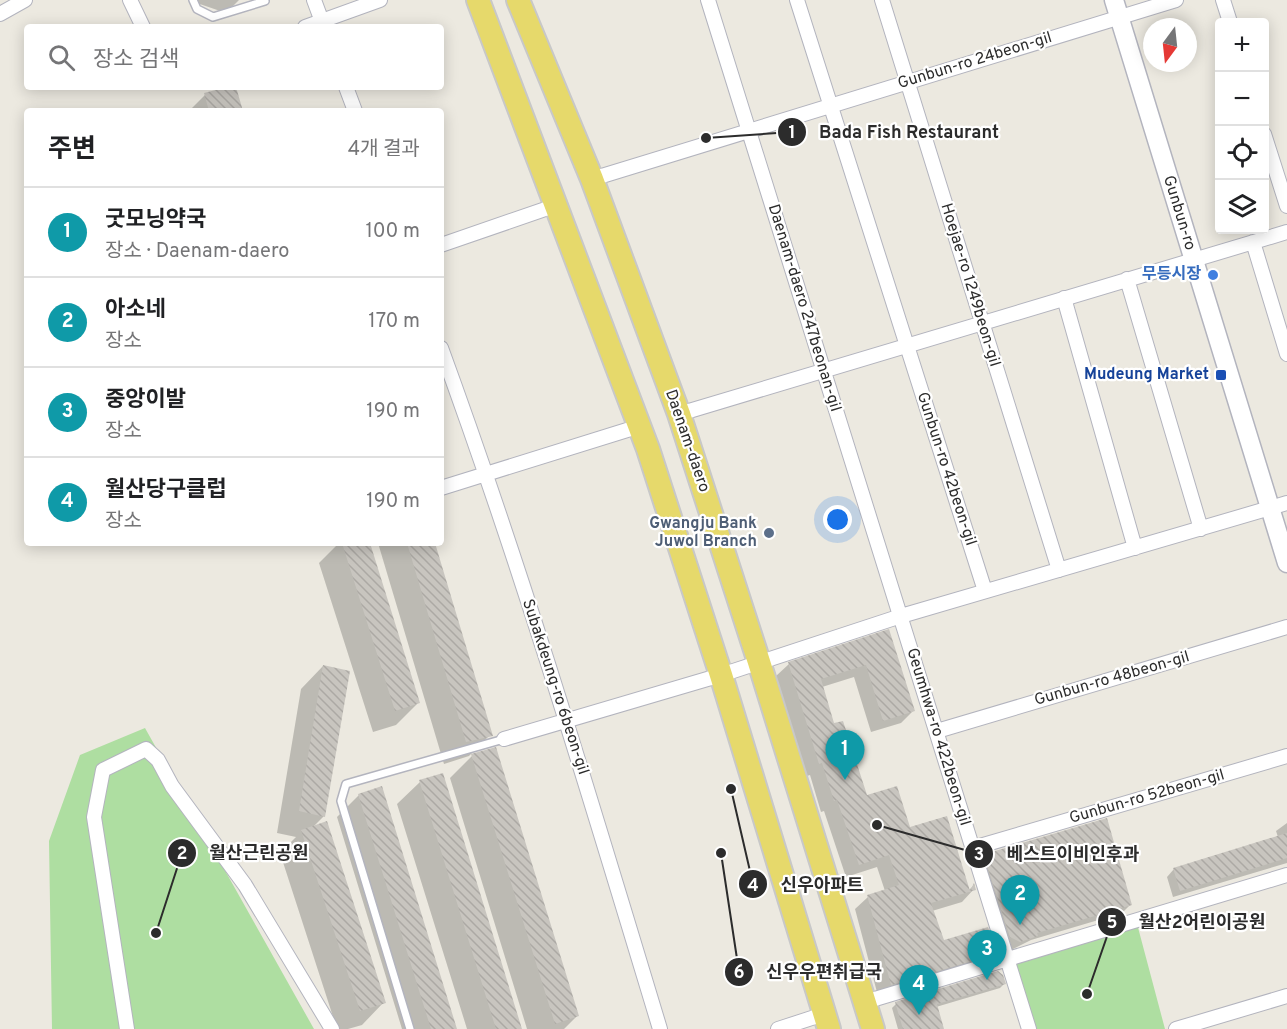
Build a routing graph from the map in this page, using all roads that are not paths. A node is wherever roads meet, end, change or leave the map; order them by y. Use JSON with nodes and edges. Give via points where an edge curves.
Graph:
{"nodes":[{"id":1,"x":25,"y":0,"type":"edge"},
{"id":2,"x":130,"y":0,"type":"edge"},
{"id":3,"x":193,"y":0,"type":"edge"},
{"id":4,"x":314,"y":0,"type":"edge"},
{"id":5,"x":380,"y":0,"type":"edge"},
{"id":6,"x":478,"y":0,"type":"edge"},
{"id":7,"x":518,"y":0,"type":"edge"},
{"id":8,"x":708,"y":0,"type":"edge"},
{"id":9,"x":797,"y":0,"type":"edge"},
{"id":10,"x":882,"y":0,"type":"edge"},
{"id":11,"x":1176,"y":0,"type":"edge"},
{"id":12,"x":1222,"y":0,"type":"edge"},
{"id":13,"x":265,"y":1,"type":"edge"},
{"id":14,"x":1117,"y":8,"type":"edge"},
{"id":15,"x":0,"y":14,"type":"edge"},
{"id":16,"x":1229,"y":18,"type":"edge"},
{"id":17,"x":142,"y":24,"type":"edge"},
{"id":18,"x":323,"y":24,"type":"edge"},
{"id":19,"x":907,"y":82,"type":"junction"},
{"id":20,"x":347,"y":90,"type":"edge"},
{"id":21,"x":830,"y":106,"type":"junction"},
{"id":22,"x":354,"y":108,"type":"edge"},
{"id":23,"x":749,"y":131,"type":"junction"},
{"id":24,"x":1269,"y":150,"type":"edge"},
{"id":25,"x":592,"y":179,"type":"junction"},
{"id":26,"x":557,"y":205,"type":"junction"},
{"id":27,"x":1287,"y":206,"type":"edge"},
{"id":28,"x":1287,"y":232,"type":"edge"},
{"id":29,"x":1253,"y":242,"type":"junction"},
{"id":30,"x":444,"y":244,"type":"edge"},
{"id":31,"x":1193,"y":260,"type":"junction"},
{"id":32,"x":1127,"y":279,"type":"junction"},
{"id":33,"x":1064,"y":298,"type":"junction"},
{"id":34,"x":982,"y":323,"type":"junction"},
{"id":35,"x":1282,"y":323,"type":"edge"},
{"id":36,"x":907,"y":346,"type":"junction"},
{"id":37,"x":1287,"y":354,"type":"edge"},
{"id":38,"x":444,"y":356,"type":"edge"},
{"id":39,"x":824,"y":370,"type":"junction"},
{"id":40,"x":679,"y":414,"type":"junction"},
{"id":41,"x":640,"y":426,"type":"junction"},
{"id":42,"x":486,"y":473,"type":"junction"},
{"id":43,"x":444,"y":488,"type":"edge"},
{"id":44,"x":1279,"y":506,"type":"edge"},
{"id":45,"x":1201,"y":529,"type":"junction"},
{"id":46,"x":1135,"y":548,"type":"junction"},
{"id":47,"x":1287,"y":563,"type":"edge"},
{"id":48,"x":1059,"y":570,"type":"junction"},
{"id":49,"x":985,"y":591,"type":"junction"},
{"id":50,"x":901,"y":616,"type":"junction"},
{"id":51,"x":1287,"y":627,"type":"edge"},
{"id":52,"x":759,"y":662,"type":"junction"},
{"id":53,"x":721,"y":675,"type":"junction"},
{"id":54,"x":567,"y":721,"type":"junction"},
{"id":55,"x":937,"y":731,"type":"junction"},
{"id":56,"x":504,"y":739,"type":"joint"},
{"id":57,"x":1287,"y":756,"type":"edge"},
{"id":58,"x":973,"y":848,"type":"junction"},
{"id":59,"x":1287,"y":875,"type":"edge"},
{"id":60,"x":1008,"y":959,"type":"junction"},
{"id":61,"x":1287,"y":996,"type":"edge"},
{"id":62,"x":865,"y":1002,"type":"junction"},
{"id":63,"x":827,"y":1021,"type":"edge"},
{"id":64,"x":127,"y":1029,"type":"edge"},
{"id":65,"x":332,"y":1029,"type":"edge"},
{"id":66,"x":410,"y":1029,"type":"edge"},
{"id":67,"x":660,"y":1029,"type":"edge"},
{"id":68,"x":778,"y":1029,"type":"edge"},
{"id":69,"x":873,"y":1029,"type":"edge"},
{"id":70,"x":1029,"y":1029,"type":"edge"},
{"id":71,"x":1176,"y":1029,"type":"edge"}],
"edges":[{"from":1,"to":15,"type":"street"},
{"from":2,"to":17,"type":"street"},
{"from":3,"to":13,"type":"lane","via":[[197,9],[213,17]]},
{"from":4,"to":18,"type":"street"},
{"from":5,"to":18,"type":"street"},
{"from":6,"to":26,"type":"main road"},
{"from":7,"to":25,"type":"main road","name":"Daenam-daero"},
{"from":8,"to":23,"type":"street","name":"Daenam-daero 247beonan-gil"},
{"from":9,"to":21,"type":"street"},
{"from":10,"to":19,"type":"street","name":"Hoejae-ro 1249beon-gil"},
{"from":11,"to":14,"type":"street","name":"Gunbun-ro 24beon-gil"},
{"from":12,"to":16,"type":"street"},
{"from":14,"to":19,"type":"street","name":"Gunbun-ro 24beon-gil"},
{"from":14,"to":31,"type":"street","name":"Gunbun-ro"},
{"from":19,"to":21,"type":"street","name":"Gunbun-ro 24beon-gil"},
{"from":19,"to":34,"type":"street","name":"Hoejae-ro 1249beon-gil"},
{"from":20,"to":22,"type":"street"},
{"from":21,"to":23,"type":"street","name":"Gunbun-ro 24beon-gil"},
{"from":21,"to":36,"type":"street","name":"Gunbun-ro 42beon-gil"},
{"from":23,"to":25,"type":"street","name":"Gunbun-ro 24beon-gil"},
{"from":23,"to":39,"type":"street","name":"Daenam-daero 247beonan-gil"},
{"from":24,"to":27,"type":"street"},
{"from":25,"to":40,"type":"main road","name":"Daenam-daero"},
{"from":26,"to":30,"type":"street"},
{"from":26,"to":41,"type":"main road"},
{"from":28,"to":29,"type":"street"},
{"from":29,"to":31,"type":"street"},
{"from":29,"to":35,"type":"street"},
{"from":31,"to":32,"type":"street"},
{"from":31,"to":44,"type":"street","name":"Gunbun-ro"},
{"from":32,"to":33,"type":"street"},
{"from":32,"to":45,"type":"street"},
{"from":33,"to":34,"type":"street"},
{"from":33,"to":46,"type":"street"},
{"from":34,"to":36,"type":"street"},
{"from":34,"to":48,"type":"street","name":"Hoejae-ro 1249beon-gil"},
{"from":35,"to":37,"type":"street"},
{"from":36,"to":39,"type":"street"},
{"from":36,"to":49,"type":"street","name":"Gunbun-ro 42beon-gil"},
{"from":38,"to":42,"type":"street","name":"Subakdeung-ro 6beon-gil"},
{"from":39,"to":40,"type":"street"},
{"from":39,"to":50,"type":"street","name":"Daenam-daero 247beonan-gil"},
{"from":40,"to":52,"type":"main road","name":"Daenam-daero"},
{"from":41,"to":42,"type":"street"},
{"from":41,"to":53,"type":"main road"},
{"from":42,"to":43,"type":"street"},
{"from":42,"to":54,"type":"street","name":"Subakdeung-ro 6beon-gil"},
{"from":44,"to":45,"type":"street"},
{"from":44,"to":47,"type":"street","name":"Gunbun-ro"},
{"from":45,"to":46,"type":"street"},
{"from":46,"to":48,"type":"street"},
{"from":48,"to":49,"type":"street"},
{"from":49,"to":50,"type":"street"},
{"from":50,"to":52,"type":"street"},
{"from":50,"to":55,"type":"street","name":"Geumhwa-ro 422beon-gil"},
{"from":51,"to":55,"type":"street","name":"Gunbun-ro 48beon-gil"},
{"from":52,"to":53,"type":"street"},
{"from":52,"to":62,"type":"main road","name":"Daenam-daero"},
{"from":53,"to":54,"type":"street"},
{"from":53,"to":63,"type":"main road"},
{"from":54,"to":56,"type":"street"},
{"from":54,"to":67,"type":"street","name":"Subakdeung-ro 6beon-gil"},
{"from":55,"to":58,"type":"street","name":"Geumhwa-ro 422beon-gil"},
{"from":56,"to":66,"type":"lane","via":[[346,784],[340,801]]},
{"from":57,"to":58,"type":"street","name":"Gunbun-ro 52beon-gil"},
{"from":58,"to":60,"type":"street","name":"Geumhwa-ro 422beon-gil"},
{"from":59,"to":60,"type":"street"},
{"from":60,"to":62,"type":"street"},
{"from":60,"to":70,"type":"street","name":"Geumhwa-ro 422beon-gil"},
{"from":61,"to":71,"type":"street"},
{"from":62,"to":69,"type":"main road","name":"Daenam-daero"},
{"from":63,"to":68,"type":"street"},
{"from":64,"to":65,"type":"street","via":[[94,817],[103,770],[146,749],[158,760],[172,786],[245,885]]}]}
